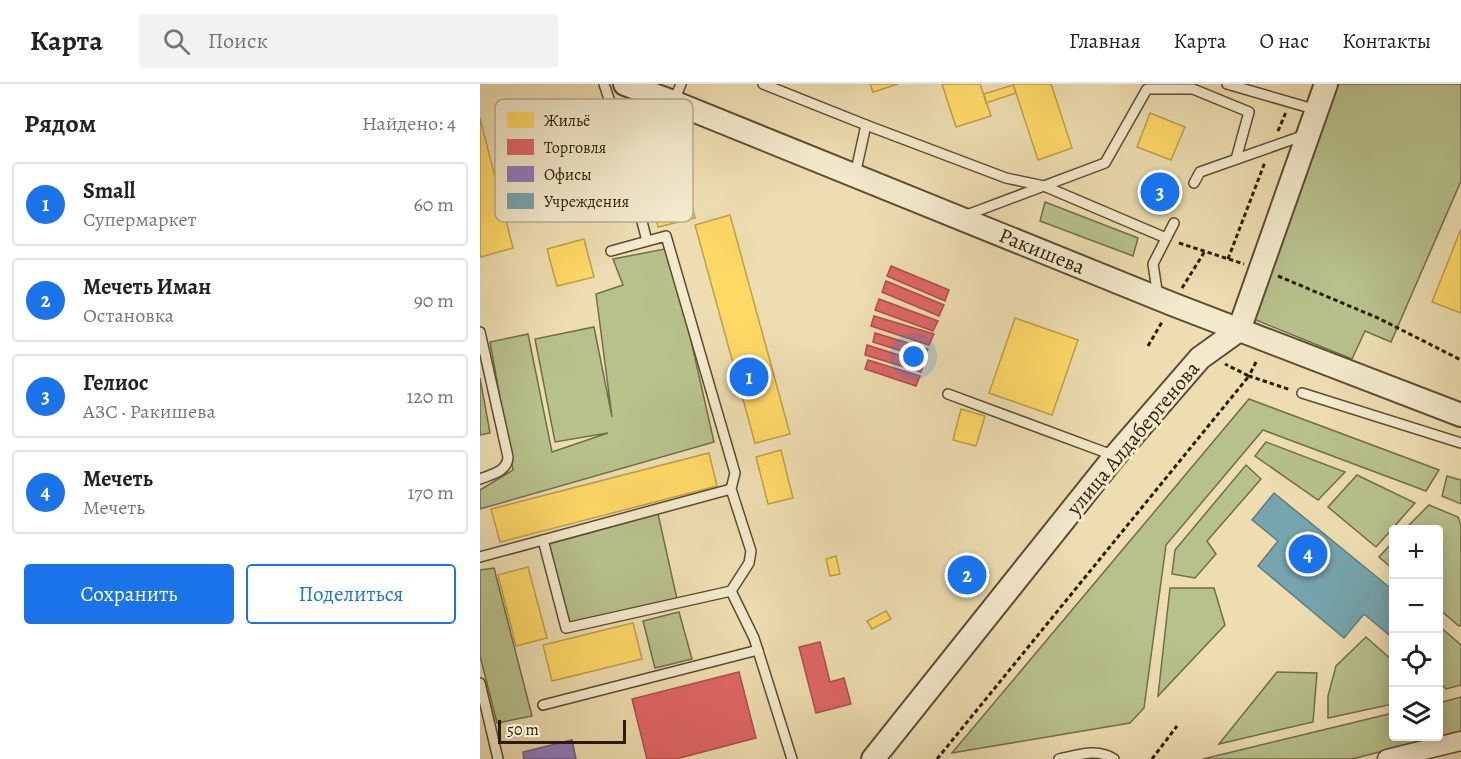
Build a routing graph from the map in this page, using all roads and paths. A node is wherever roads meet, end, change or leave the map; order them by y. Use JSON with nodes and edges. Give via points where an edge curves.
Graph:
{"nodes":[{"id":1,"x":604,"y":84,"type":"edge"},
{"id":2,"x":625,"y":84,"type":"edge"},
{"id":3,"x":763,"y":84,"type":"edge"},
{"id":4,"x":1227,"y":84,"type":"edge"},
{"id":5,"x":1326,"y":84,"type":"edge"},
{"id":6,"x":677,"y":93,"type":"edge"},
{"id":7,"x":609,"y":99,"type":"edge"},
{"id":8,"x":693,"y":100,"type":"edge"},
{"id":9,"x":1290,"y":102,"type":"junction"},
{"id":10,"x":1317,"y":110,"type":"junction"},
{"id":11,"x":866,"y":125,"type":"junction"},
{"id":12,"x":1307,"y":134,"type":"junction"},
{"id":13,"x":1271,"y":147,"type":"junction"},
{"id":14,"x":1236,"y":159,"type":"junction"},
{"id":15,"x":855,"y":175,"type":"junction"},
{"id":16,"x":1194,"y":183,"type":"dead end"},
{"id":17,"x":1044,"y":186,"type":"junction"},
{"id":18,"x":960,"y":217,"type":"junction"},
{"id":19,"x":642,"y":222,"type":"edge"},
{"id":20,"x":1173,"y":223,"type":"dead end"},
{"id":21,"x":1166,"y":238,"type":"junction"},
{"id":22,"x":647,"y":241,"type":"junction"},
{"id":23,"x":611,"y":251,"type":"dead end"},
{"id":24,"x":1228,"y":259,"type":"junction"},
{"id":25,"x":1261,"y":269,"type":"junction"},
{"id":26,"x":1158,"y":298,"type":"junction"},
{"id":27,"x":1239,"y":330,"type":"junction"},
{"id":28,"x":480,"y":332,"type":"edge"},
{"id":29,"x":1205,"y":353,"type":"junction"},
{"id":30,"x":1461,"y":360,"type":"edge"},
{"id":31,"x":1256,"y":362,"type":"dead end"},
{"id":32,"x":1249,"y":376,"type":"junction"},
{"id":33,"x":1302,"y":393,"type":"joint"},
{"id":34,"x":948,"y":394,"type":"dead end"},
{"id":35,"x":1461,"y":415,"type":"edge"},
{"id":36,"x":1460,"y":440,"type":"edge"},
{"id":37,"x":1115,"y":456,"type":"junction"},
{"id":38,"x":480,"y":479,"type":"edge"},
{"id":39,"x":731,"y":489,"type":"junction"},
{"id":40,"x":543,"y":540,"type":"junction"},
{"id":41,"x":480,"y":557,"type":"edge"},
{"id":42,"x":731,"y":591,"type":"junction"},
{"id":43,"x":758,"y":650,"type":"junction"},
{"id":44,"x":480,"y":683,"type":"edge"},
{"id":45,"x":543,"y":705,"type":"dead end"},
{"id":46,"x":1177,"y":726,"type":"dead end"},
{"id":47,"x":1461,"y":741,"type":"edge"},
{"id":48,"x":1421,"y":755,"type":"edge"},
{"id":49,"x":498,"y":759,"type":"edge"},
{"id":50,"x":792,"y":759,"type":"edge"},
{"id":51,"x":873,"y":759,"type":"edge"},
{"id":52,"x":937,"y":759,"type":"edge"},
{"id":53,"x":1059,"y":759,"type":"edge"},
{"id":54,"x":1114,"y":759,"type":"edge"},
{"id":55,"x":1152,"y":759,"type":"edge"},
{"id":56,"x":1387,"y":759,"type":"edge"}],
"edges":[{"from":1,"to":7,"type":"lane"},
{"from":2,"to":6,"type":"street","name":"Ракишева"},
{"from":3,"to":11,"type":"lane"},
{"from":4,"to":9,"type":"lane"},
{"from":5,"to":10,"type":"street"},
{"from":8,"to":15,"type":"street","name":"Ракишева"},
{"from":9,"to":10,"type":"lane"},
{"from":9,"to":13,"type":"path"},
{"from":10,"to":12,"type":"street"},
{"from":11,"to":15,"type":"lane"},
{"from":11,"to":17,"type":"lane","via":[[1006,178]]},
{"from":12,"to":13,"type":"lane"},
{"from":12,"to":25,"type":"street"},
{"from":13,"to":14,"type":"lane"},
{"from":13,"to":24,"type":"path"},
{"from":14,"to":16,"type":"lane","via":[[1200,172]]},
{"from":14,"to":17,"type":"lane","via":[[1249,112],[1193,89],[1147,89],[1105,163]]},
{"from":15,"to":18,"type":"street","name":"Ракишева"},
{"from":17,"to":18,"type":"lane"},
{"from":17,"to":21,"type":"lane"},
{"from":18,"to":26,"type":"street","name":"Ракишева"},
{"from":19,"to":22,"type":"lane"},
{"from":20,"to":21,"type":"lane"},
{"from":21,"to":24,"type":"path"},
{"from":21,"to":26,"type":"lane","via":[[1153,264]]},
{"from":22,"to":23,"type":"lane"},
{"from":22,"to":39,"type":"lane","via":[[666,236],[735,473]]},
{"from":24,"to":25,"type":"path"},
{"from":25,"to":27,"type":"street"},
{"from":25,"to":30,"type":"path","via":[[1378,318]]},
{"from":26,"to":27,"type":"street","name":"Ракишева"},
{"from":27,"to":29,"type":"street","name":"улица Алдабергенова"},
{"from":27,"to":35,"type":"street","name":"Ракишева"},
{"from":28,"to":38,"type":"lane","via":[[508,457],[503,469]]},
{"from":29,"to":32,"type":"path"},
{"from":29,"to":37,"type":"street","name":"улица Алдабергенова"},
{"from":31,"to":32,"type":"path"},
{"from":32,"to":33,"type":"path"},
{"from":32,"to":52,"type":"path"},
{"from":33,"to":36,"type":"lane"},
{"from":34,"to":37,"type":"lane"},
{"from":37,"to":51,"type":"street","name":"улица Алдабергенова"},
{"from":39,"to":40,"type":"lane"},
{"from":39,"to":42,"type":"lane","via":[[751,551],[749,563]]},
{"from":40,"to":41,"type":"lane"},
{"from":40,"to":42,"type":"lane","via":[[566,628]]},
{"from":42,"to":43,"type":"lane"},
{"from":43,"to":45,"type":"lane"},
{"from":43,"to":50,"type":"lane"},
{"from":44,"to":49,"type":"lane"},
{"from":46,"to":55,"type":"path"},
{"from":47,"to":48,"type":"street"},
{"from":48,"to":56,"type":"street"},
{"from":53,"to":54,"type":"lane","via":[[1087,753]]}]}
